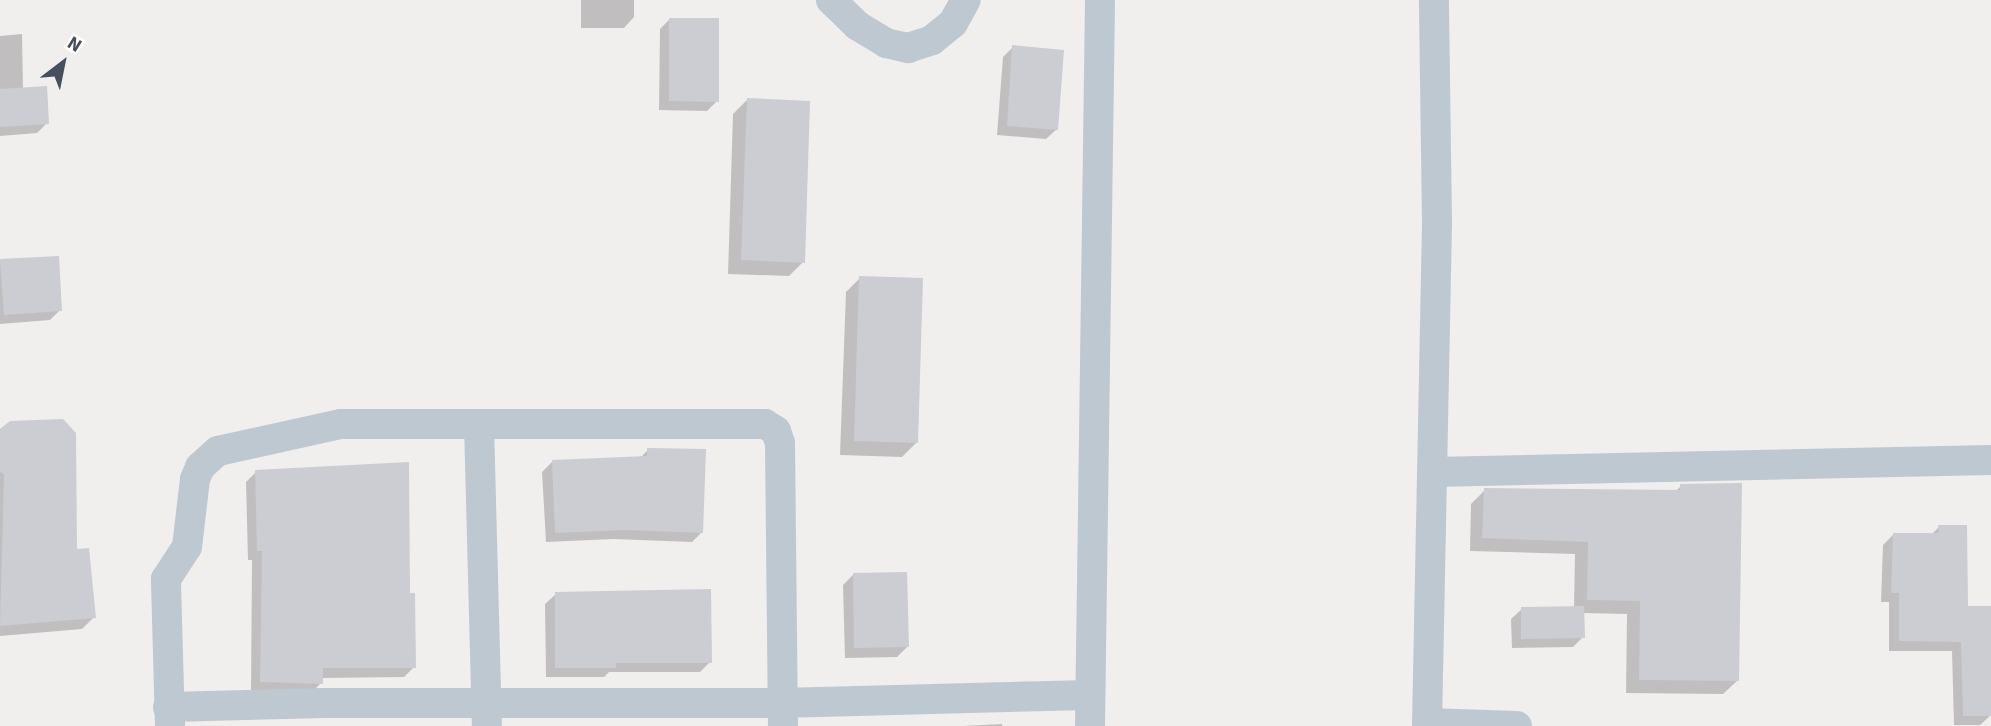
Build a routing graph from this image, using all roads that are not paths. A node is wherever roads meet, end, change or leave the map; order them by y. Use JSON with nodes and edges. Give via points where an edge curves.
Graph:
{"nodes":[{"id":1,"x":831,"y":0,"type":"edge"},
{"id":2,"x":966,"y":0,"type":"edge"},
{"id":3,"x":1100,"y":0,"type":"edge"},
{"id":4,"x":1434,"y":0,"type":"edge"},
{"id":5,"x":479,"y":424,"type":"junction"},
{"id":6,"x":1991,"y":460,"type":"edge"},
{"id":7,"x":1433,"y":472,"type":"junction"},
{"id":8,"x":1090,"y":695,"type":"junction"},
{"id":9,"x":486,"y":714,"type":"edge"},
{"id":10,"x":782,"y":714,"type":"edge"},
{"id":11,"x":169,"y":717,"type":"edge"},
{"id":12,"x":1427,"y":724,"type":"edge"},
{"id":13,"x":1090,"y":726,"type":"edge"},
{"id":14,"x":1517,"y":726,"type":"edge"}],
"edges":[{"from":1,"to":2,"type":"street","via":[[867,32],[908,48],[932,40],[953,23]]},
{"from":3,"to":8,"type":"street"},
{"from":4,"to":7,"type":"street"},
{"from":5,"to":9,"type":"street"},
{"from":5,"to":10,"type":"street","via":[[765,424],[776,431],[780,443]]},
{"from":5,"to":11,"type":"street","via":[[341,424],[218,451],[206,459],[195,479],[187,548],[166,579]]},
{"from":6,"to":7,"type":"street"},
{"from":7,"to":12,"type":"street"},
{"from":8,"to":10,"type":"street"},
{"from":8,"to":13,"type":"street"},
{"from":9,"to":10,"type":"street"},
{"from":9,"to":11,"type":"street"},
{"from":12,"to":14,"type":"street"}]}
